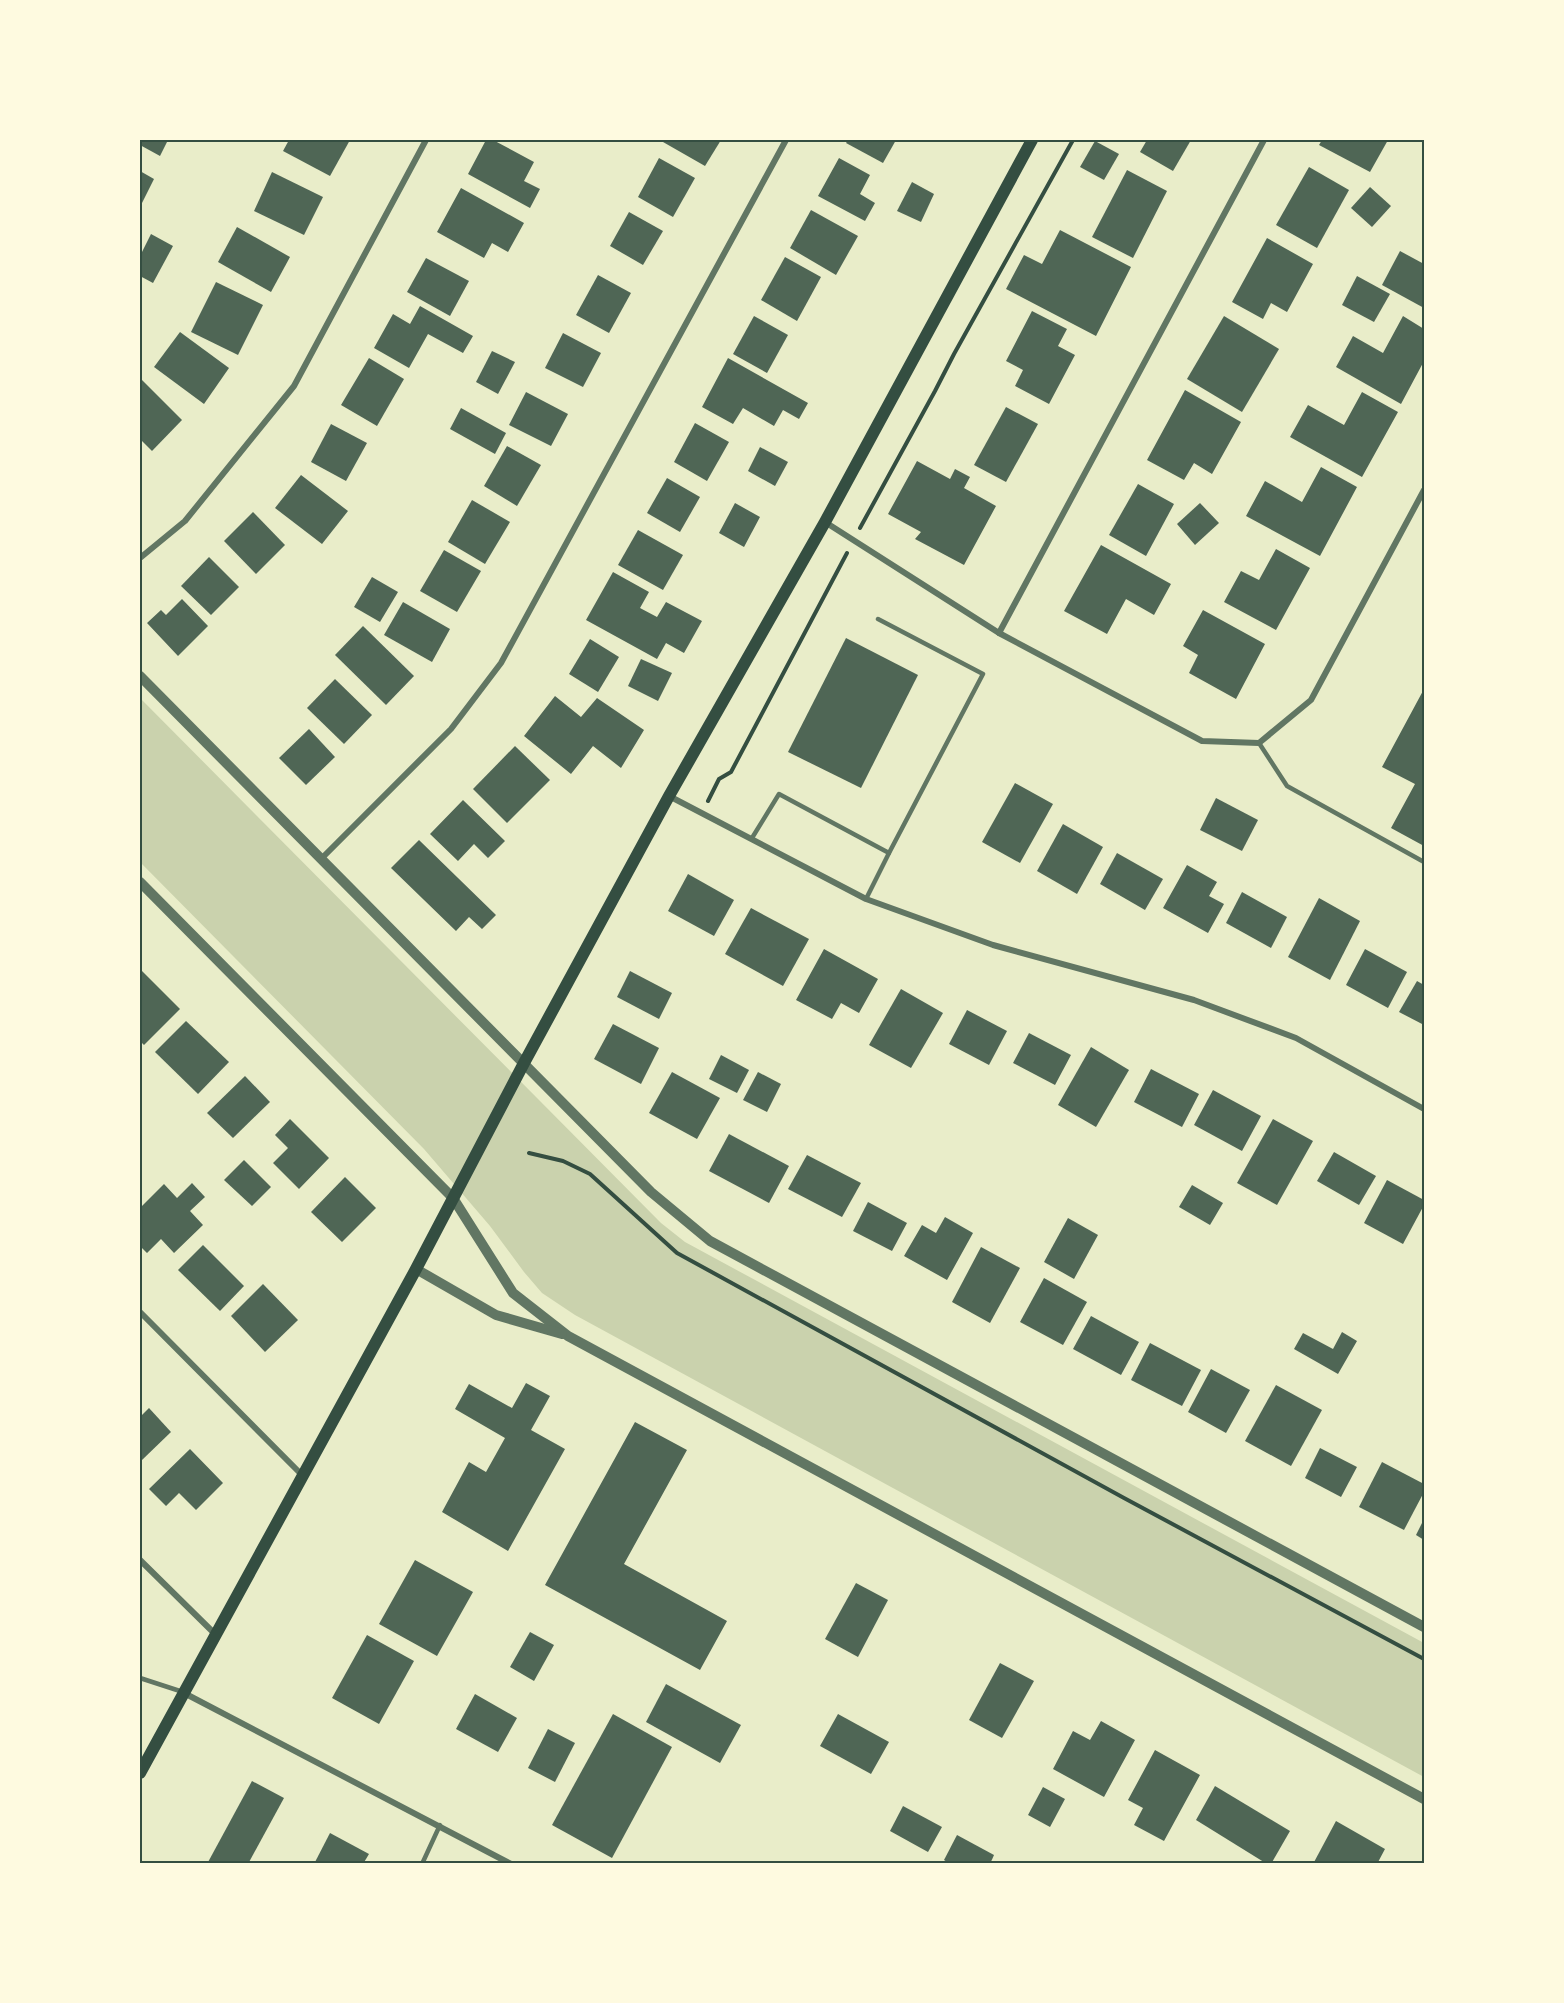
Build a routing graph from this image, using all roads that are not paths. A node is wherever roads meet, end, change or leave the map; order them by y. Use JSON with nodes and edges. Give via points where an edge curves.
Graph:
{"nodes":[{"id":1,"x":426,"y":140,"type":"edge"},
{"id":2,"x":786,"y":140,"type":"edge"},
{"id":3,"x":1032,"y":140,"type":"edge"},
{"id":4,"x":1263,"y":140,"type":"edge"},
{"id":5,"x":1425,"y":490,"type":"edge"},
{"id":6,"x":825,"y":522,"type":"junction"},
{"id":7,"x":140,"y":558,"type":"edge"},
{"id":8,"x":878,"y":619,"type":"dead end"},
{"id":9,"x":999,"y":633,"type":"junction"},
{"id":10,"x":140,"y":676,"type":"edge"},
{"id":11,"x":1259,"y":743,"type":"junction"},
{"id":12,"x":669,"y":796,"type":"junction"},
{"id":13,"x":752,"y":838,"type":"junction"},
{"id":14,"x":889,"y":853,"type":"junction"},
{"id":15,"x":321,"y":859,"type":"junction"},
{"id":16,"x":1425,"y":862,"type":"edge"},
{"id":17,"x":140,"y":882,"type":"edge"},
{"id":18,"x":866,"y":899,"type":"junction"},
{"id":19,"x":524,"y":1063,"type":"junction"},
{"id":20,"x":1425,"y":1109,"type":"edge"},
{"id":21,"x":453,"y":1198,"type":"junction"},
{"id":22,"x":416,"y":1269,"type":"junction"},
{"id":23,"x":140,"y":1312,"type":"edge"},
{"id":24,"x":568,"y":1336,"type":"junction"},
{"id":25,"x":302,"y":1475,"type":"junction"},
{"id":26,"x":140,"y":1560,"type":"edge"},
{"id":27,"x":1425,"y":1627,"type":"edge"},
{"id":28,"x":215,"y":1634,"type":"junction"},
{"id":29,"x":140,"y":1678,"type":"edge"},
{"id":30,"x":183,"y":1692,"type":"junction"},
{"id":31,"x":141,"y":1766,"type":"edge"},
{"id":32,"x":1425,"y":1799,"type":"edge"},
{"id":33,"x":440,"y":1826,"type":"junction"},
{"id":34,"x":422,"y":1863,"type":"edge"},
{"id":35,"x":511,"y":1863,"type":"edge"}],
"edges":[{"from":1,"to":7,"type":"street","via":[[294,386],[185,521]]},
{"from":2,"to":15,"type":"street","via":[[501,663],[452,729]]},
{"from":3,"to":6,"type":"main road"},
{"from":4,"to":9,"type":"street"},
{"from":5,"to":11,"type":"street","via":[[1311,700]]},
{"from":6,"to":9,"type":"street"},
{"from":6,"to":12,"type":"main road"},
{"from":8,"to":14,"type":"lane","via":[[983,674]]},
{"from":9,"to":11,"type":"street","via":[[1202,741]]},
{"from":10,"to":15,"type":"street"},
{"from":11,"to":16,"type":"lane","via":[[1287,786]]},
{"from":12,"to":13,"type":"street"},
{"from":12,"to":19,"type":"main road"},
{"from":13,"to":14,"type":"lane","via":[[778,794]]},
{"from":13,"to":18,"type":"street"},
{"from":14,"to":18,"type":"lane"},
{"from":15,"to":19,"type":"street"},
{"from":17,"to":21,"type":"street"},
{"from":18,"to":20,"type":"street","via":[[993,945],[1194,1000],[1296,1038]]},
{"from":19,"to":21,"type":"main road"},
{"from":19,"to":27,"type":"street","via":[[651,1192],[710,1240]]},
{"from":21,"to":22,"type":"main road"},
{"from":21,"to":24,"type":"street","via":[[513,1293]]},
{"from":22,"to":24,"type":"street","via":[[496,1315]]},
{"from":22,"to":25,"type":"main road"},
{"from":23,"to":25,"type":"street"},
{"from":24,"to":32,"type":"street"},
{"from":25,"to":28,"type":"main road"},
{"from":26,"to":28,"type":"street"},
{"from":28,"to":30,"type":"main road"},
{"from":29,"to":30,"type":"lane"},
{"from":30,"to":31,"type":"main road"},
{"from":30,"to":33,"type":"street"},
{"from":33,"to":34,"type":"lane"},
{"from":33,"to":35,"type":"street"}]}
